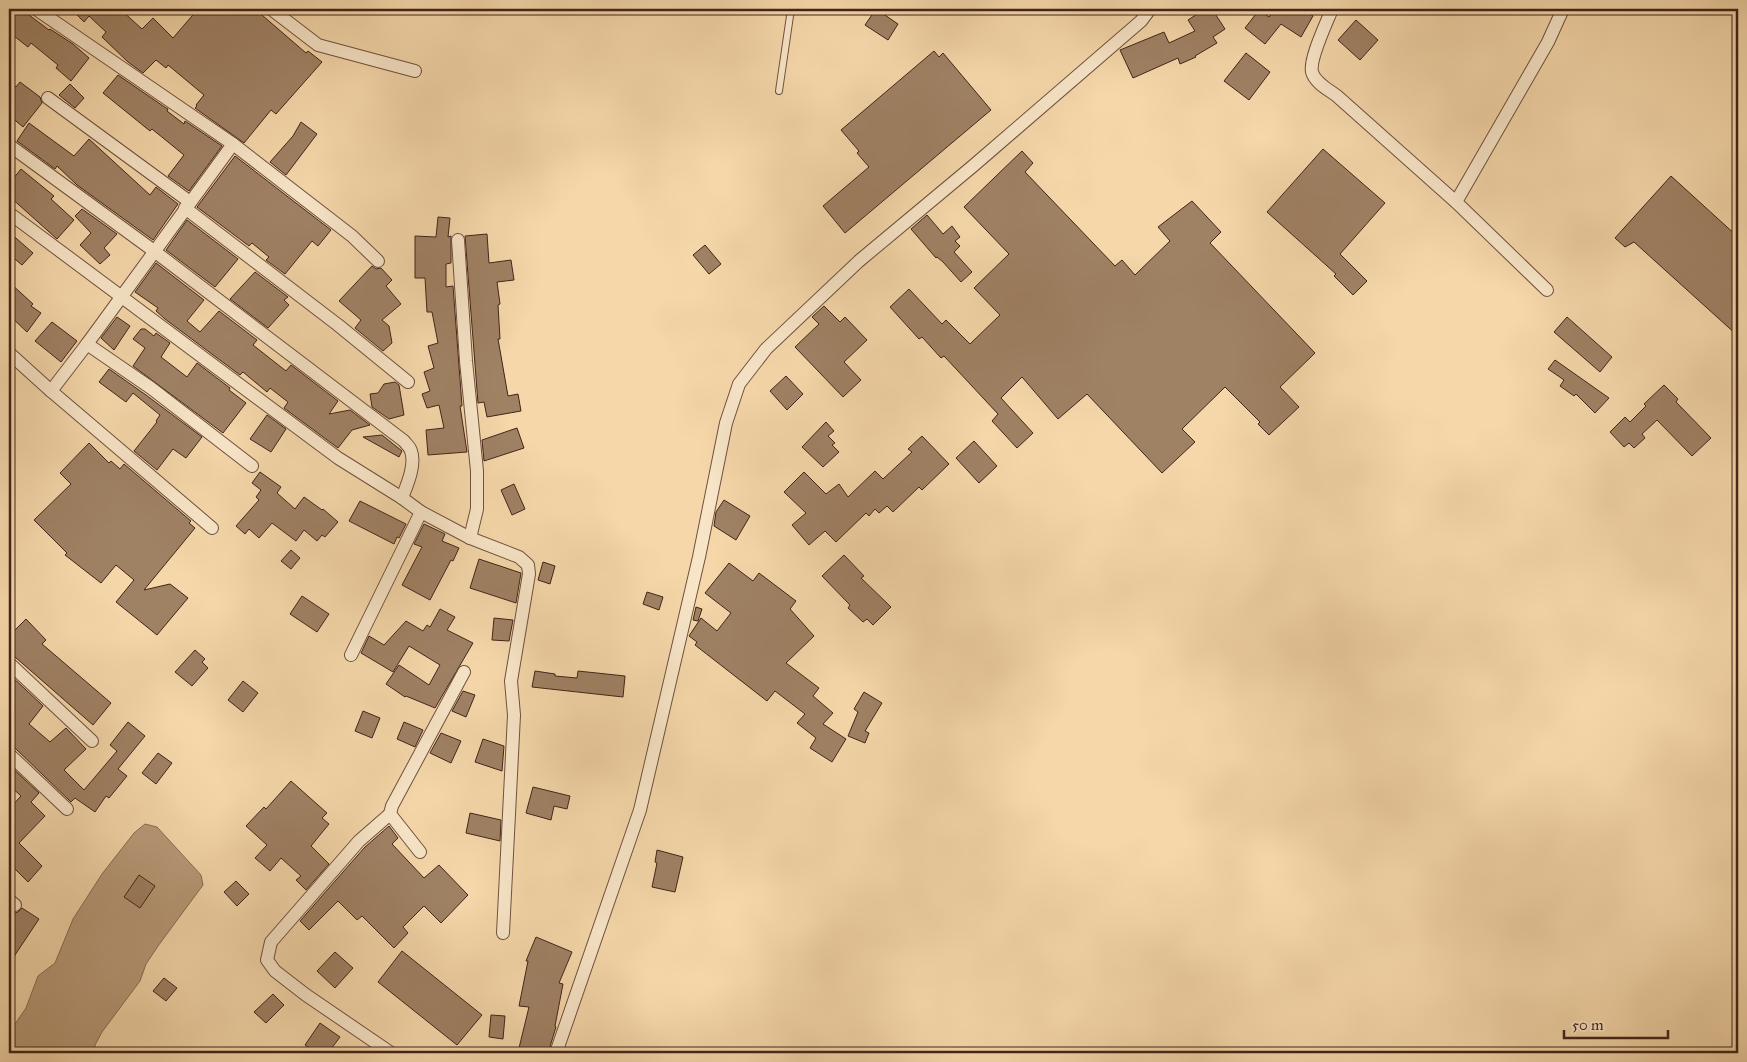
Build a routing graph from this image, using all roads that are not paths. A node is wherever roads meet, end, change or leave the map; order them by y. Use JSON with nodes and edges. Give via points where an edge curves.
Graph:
{"nodes":[{"id":1,"x":36,"y":9,"type":"edge"},
{"id":2,"x":271,"y":9,"type":"edge"},
{"id":3,"x":791,"y":9,"type":"edge"},
{"id":4,"x":1150,"y":9,"type":"edge"},
{"id":5,"x":1332,"y":9,"type":"edge"},
{"id":6,"x":1563,"y":9,"type":"edge"},
{"id":7,"x":415,"y":71,"type":"dead end"},
{"id":8,"x":779,"y":91,"type":"dead end"},
{"id":9,"x":48,"y":98,"type":"dead end"},
{"id":10,"x":233,"y":144,"type":"junction"},
{"id":11,"x":9,"y":145,"type":"edge"},
{"id":12,"x":1456,"y":202,"type":"junction"},
{"id":13,"x":188,"y":205,"type":"junction"},
{"id":14,"x":9,"y":213,"type":"edge"},
{"id":15,"x":458,"y":240,"type":"dead end"},
{"id":16,"x":154,"y":251,"type":"junction"},
{"id":17,"x":378,"y":261,"type":"dead end"},
{"id":18,"x":1548,"y":290,"type":"dead end"},
{"id":19,"x":120,"y":296,"type":"junction"},
{"id":20,"x":87,"y":344,"type":"junction"},
{"id":21,"x":9,"y":353,"type":"edge"},
{"id":22,"x":408,"y":382,"type":"dead end"},
{"id":23,"x":51,"y":391,"type":"junction"},
{"id":24,"x":252,"y":466,"type":"dead end"},
{"id":25,"x":402,"y":498,"type":"junction"},
{"id":26,"x":420,"y":512,"type":"junction"},
{"id":27,"x":212,"y":528,"type":"dead end"},
{"id":28,"x":470,"y":538,"type":"junction"},
{"id":29,"x":351,"y":655,"type":"dead end"},
{"id":30,"x":9,"y":663,"type":"edge"},
{"id":31,"x":464,"y":672,"type":"dead end"},
{"id":32,"x":92,"y":740,"type":"dead end"},
{"id":33,"x":9,"y":754,"type":"edge"},
{"id":34,"x":67,"y":809,"type":"dead end"},
{"id":35,"x":390,"y":814,"type":"junction"},
{"id":36,"x":420,"y":852,"type":"dead end"},
{"id":37,"x":503,"y":933,"type":"dead end"},
{"id":38,"x":391,"y":1053,"type":"edge"},
{"id":39,"x":556,"y":1053,"type":"edge"}],
"edges":[{"from":1,"to":10,"type":"street"},
{"from":2,"to":7,"type":"street","via":[[318,45]]},
{"from":3,"to":8,"type":"lane"},
{"from":4,"to":39,"type":"street","via":[[1141,21],[859,261],[766,349],[739,384],[726,423],[699,557],[640,810]]},
{"from":5,"to":12,"type":"street","via":[[1313,60],[1312,72],[1317,81]]},
{"from":6,"to":12,"type":"street","via":[[1548,42]]},
{"from":9,"to":13,"type":"street"},
{"from":10,"to":13,"type":"street"},
{"from":10,"to":17,"type":"street","via":[[352,236]]},
{"from":11,"to":16,"type":"street"},
{"from":12,"to":18,"type":"street"},
{"from":13,"to":16,"type":"street"},
{"from":13,"to":22,"type":"street"},
{"from":14,"to":19,"type":"street"},
{"from":15,"to":28,"type":"street","via":[[477,471],[477,509]]},
{"from":16,"to":19,"type":"street"},
{"from":16,"to":25,"type":"street","via":[[404,441],[411,450],[412,462]]},
{"from":19,"to":20,"type":"street"},
{"from":19,"to":25,"type":"street","via":[[338,458]]},
{"from":20,"to":23,"type":"street"},
{"from":20,"to":24,"type":"street","via":[[151,388]]},
{"from":21,"to":23,"type":"street"},
{"from":23,"to":27,"type":"street"},
{"from":25,"to":26,"type":"street"},
{"from":26,"to":28,"type":"street"},
{"from":26,"to":29,"type":"street"},
{"from":28,"to":37,"type":"street","via":[[519,557],[528,565],[529,574],[511,681],[514,715]]},
{"from":30,"to":32,"type":"street"},
{"from":31,"to":35,"type":"street"},
{"from":33,"to":34,"type":"street"},
{"from":35,"to":36,"type":"street"},
{"from":35,"to":38,"type":"street","via":[[359,841],[271,942],[267,960],[275,971],[306,995]]}]}
